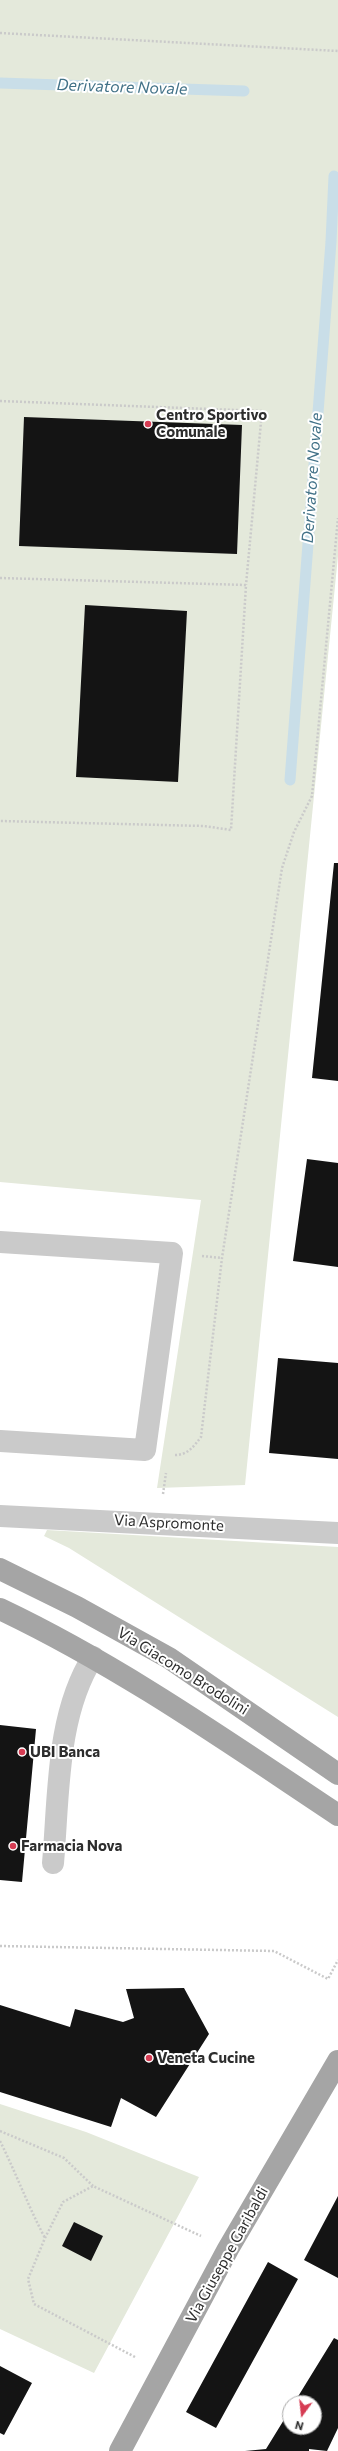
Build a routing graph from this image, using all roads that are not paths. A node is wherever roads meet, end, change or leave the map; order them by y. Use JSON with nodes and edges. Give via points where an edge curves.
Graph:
{"nodes":[{"id":1,"x":0,"y":1242,"type":"edge"},
{"id":2,"x":0,"y":1441,"type":"edge"},
{"id":3,"x":0,"y":1516,"type":"edge"},
{"id":4,"x":338,"y":1533,"type":"edge"},
{"id":5,"x":0,"y":1569,"type":"edge"},
{"id":6,"x":0,"y":1609,"type":"edge"},
{"id":7,"x":93,"y":1657,"type":"junction"},
{"id":8,"x":338,"y":1774,"type":"edge"},
{"id":9,"x":338,"y":1815,"type":"edge"},
{"id":10,"x":53,"y":1863,"type":"dead end"},
{"id":11,"x":338,"y":2061,"type":"edge"},
{"id":12,"x":120,"y":2451,"type":"edge"}],
"edges":[{"from":1,"to":2,"type":"street","via":[[172,1253],[145,1450]]},
{"from":3,"to":4,"type":"street","name":"Via Aspromonte"},
{"from":5,"to":8,"type":"main road","name":"Via Giacomo Brodolini","via":[[78,1607],[169,1658]]},
{"from":6,"to":7,"type":"main road"},
{"from":7,"to":9,"type":"main road","via":[[151,1691]]},
{"from":7,"to":10,"type":"street","via":[[84,1670],[66,1723]]},
{"from":11,"to":12,"type":"main road","name":"Via Giuseppe Garibaldi","via":[[228,2249]]}]}
